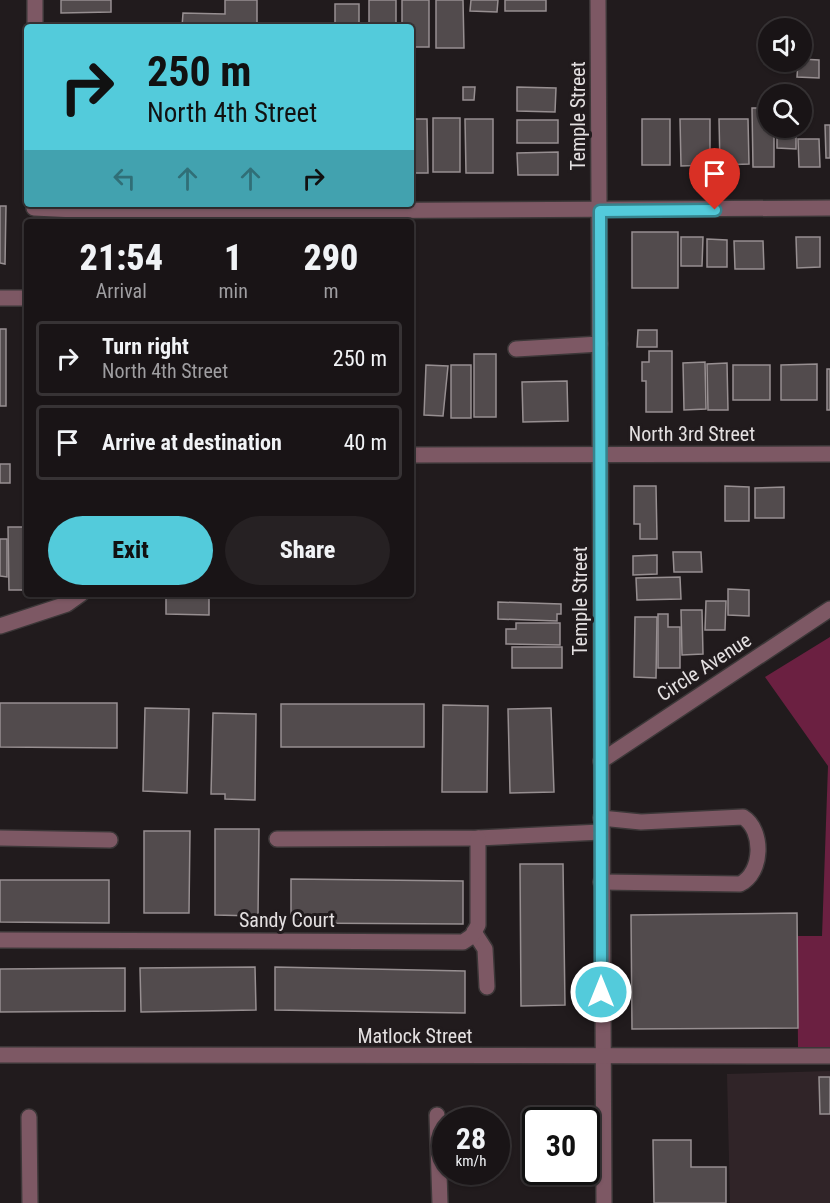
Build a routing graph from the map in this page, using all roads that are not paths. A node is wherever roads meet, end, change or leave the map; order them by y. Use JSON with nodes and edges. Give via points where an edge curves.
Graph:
{"nodes":[{"id":1,"x":35,"y":0,"type":"edge"},
{"id":2,"x":598,"y":0,"type":"edge"},
{"id":3,"x":35,"y":24,"type":"edge"},
{"id":4,"x":830,"y":208,"type":"edge"},
{"id":5,"x":34,"y":211,"type":"edge"},
{"id":6,"x":600,"y":211,"type":"junction"},
{"id":7,"x":0,"y":298,"type":"edge"},
{"id":8,"x":24,"y":298,"type":"edge"},
{"id":9,"x":600,"y":344,"type":"junction"},
{"id":10,"x":516,"y":350,"type":"dead end"},
{"id":11,"x":830,"y":454,"type":"edge"},
{"id":12,"x":414,"y":455,"type":"edge"},
{"id":13,"x":601,"y":455,"type":"junction"},
{"id":14,"x":77,"y":597,"type":"edge"},
{"id":15,"x":830,"y":609,"type":"edge"},
{"id":16,"x":0,"y":626,"type":"edge"},
{"id":17,"x":601,"y":760,"type":"junction"},
{"id":18,"x":601,"y":825,"type":"junction"},
{"id":19,"x":0,"y":838,"type":"edge"},
{"id":20,"x":277,"y":838,"type":"dead end"},
{"id":21,"x":478,"y":838,"type":"junction"},
{"id":22,"x":110,"y":840,"type":"dead end"},
{"id":23,"x":601,"y":882,"type":"junction"},
{"id":24,"x":474,"y":932,"type":"junction"},
{"id":25,"x":0,"y":940,"type":"edge"},
{"id":26,"x":487,"y":987,"type":"dead end"},
{"id":27,"x":0,"y":1055,"type":"edge"},
{"id":28,"x":830,"y":1056,"type":"edge"},
{"id":29,"x":601,"y":1058,"type":"junction"},
{"id":30,"x":29,"y":1117,"type":"dead end"},
{"id":31,"x":440,"y":1185,"type":"edge"},
{"id":32,"x":30,"y":1203,"type":"edge"},
{"id":33,"x":440,"y":1203,"type":"edge"},
{"id":34,"x":604,"y":1203,"type":"edge"}],
"edges":[{"from":1,"to":3,"type":"street"},
{"from":2,"to":6,"type":"street","name":"Temple Street"},
{"from":4,"to":6,"type":"street"},
{"from":5,"to":6,"type":"street"},
{"from":6,"to":9,"type":"street","name":"Temple Street"},
{"from":7,"to":8,"type":"street"},
{"from":9,"to":10,"type":"street"},
{"from":9,"to":13,"type":"street","name":"Temple Street"},
{"from":11,"to":13,"type":"street","name":"North 3rd Street"},
{"from":12,"to":13,"type":"street","name":"North 3rd Street"},
{"from":13,"to":17,"type":"street","name":"Temple Street"},
{"from":14,"to":16,"type":"street","via":[[67,604]]},
{"from":15,"to":17,"type":"street","name":"Circle Avenue"},
{"from":17,"to":18,"type":"street","name":"Temple Street"},
{"from":18,"to":21,"type":"street"},
{"from":18,"to":23,"type":"street","name":"Temple Street"},
{"from":18,"to":23,"type":"street","via":[[743,817],[753,824],[757,834],[756,865],[748,880],[740,884]]},
{"from":19,"to":22,"type":"street"},
{"from":20,"to":21,"type":"street"},
{"from":21,"to":24,"type":"street","via":[[478,925]]},
{"from":23,"to":29,"type":"street","name":"Temple Street"},
{"from":24,"to":25,"type":"street","name":"Sandy Court","via":[[463,942]]},
{"from":24,"to":26,"type":"street","via":[[485,949]]},
{"from":27,"to":29,"type":"street","name":"Matlock Street"},
{"from":28,"to":29,"type":"street","name":"Matlock Street"},
{"from":29,"to":34,"type":"street","name":"Temple Street"},
{"from":30,"to":32,"type":"street"},
{"from":31,"to":33,"type":"street"}]}
